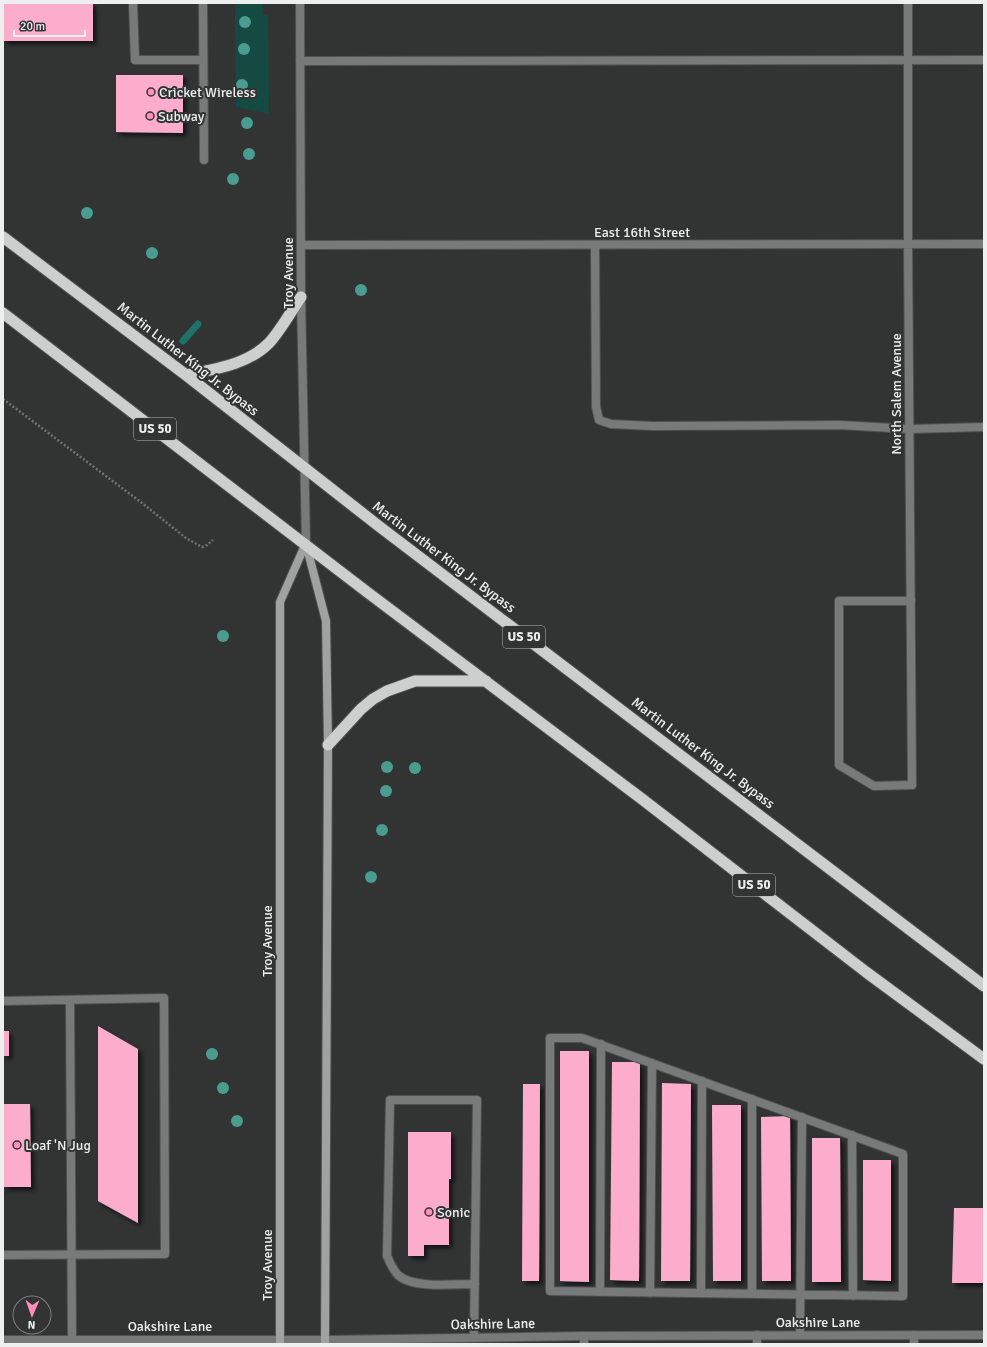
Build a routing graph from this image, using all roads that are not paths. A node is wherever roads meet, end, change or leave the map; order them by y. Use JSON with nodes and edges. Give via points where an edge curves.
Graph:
{"nodes":[{"id":1,"x":133,"y":3,"type":"edge"},
{"id":2,"x":202,"y":3,"type":"edge"},
{"id":3,"x":300,"y":3,"type":"edge"},
{"id":4,"x":908,"y":3,"type":"edge"},
{"id":5,"x":203,"y":60,"type":"junction"},
{"id":6,"x":984,"y":60,"type":"edge"},
{"id":7,"x":300,"y":61,"type":"junction"},
{"id":8,"x":908,"y":62,"type":"junction"},
{"id":9,"x":204,"y":160,"type":"dead end"},
{"id":10,"x":3,"y":237,"type":"edge"},
{"id":11,"x":984,"y":244,"type":"edge"},
{"id":12,"x":301,"y":245,"type":"junction"},
{"id":13,"x":595,"y":245,"type":"junction"},
{"id":14,"x":908,"y":245,"type":"junction"},
{"id":15,"x":301,"y":297,"type":"junction"},
{"id":16,"x":3,"y":313,"type":"edge"},
{"id":17,"x":186,"y":375,"type":"junction"},
{"id":18,"x":984,"y":428,"type":"edge"},
{"id":19,"x":910,"y":429,"type":"junction"},
{"id":20,"x":304,"y":468,"type":"junction"},
{"id":21,"x":306,"y":543,"type":"junction"},
{"id":22,"x":911,"y":601,"type":"junction"},
{"id":23,"x":486,"y":681,"type":"junction"},
{"id":24,"x":328,"y":745,"type":"junction"},
{"id":25,"x":984,"y":986,"type":"edge"},
{"id":26,"x":70,"y":1000,"type":"junction"},
{"id":27,"x":3,"y":1002,"type":"edge"},
{"id":28,"x":601,"y":1044,"type":"junction"},
{"id":29,"x":984,"y":1059,"type":"edge"},
{"id":30,"x":652,"y":1063,"type":"junction"},
{"id":31,"x":702,"y":1081,"type":"junction"},
{"id":32,"x":752,"y":1099,"type":"junction"},
{"id":33,"x":802,"y":1117,"type":"junction"},
{"id":34,"x":852,"y":1135,"type":"junction"},
{"id":35,"x":72,"y":1254,"type":"junction"},
{"id":36,"x":3,"y":1255,"type":"edge"},
{"id":37,"x":475,"y":1284,"type":"junction"},
{"id":38,"x":600,"y":1292,"type":"junction"},
{"id":39,"x":650,"y":1293,"type":"junction"},
{"id":40,"x":701,"y":1293,"type":"junction"},
{"id":41,"x":752,"y":1294,"type":"junction"},
{"id":42,"x":801,"y":1295,"type":"junction"},
{"id":43,"x":853,"y":1296,"type":"junction"},
{"id":44,"x":800,"y":1334,"type":"junction"},
{"id":45,"x":757,"y":1335,"type":"junction"},
{"id":46,"x":914,"y":1335,"type":"junction"},
{"id":47,"x":984,"y":1335,"type":"edge"},
{"id":48,"x":474,"y":1337,"type":"junction"},
{"id":49,"x":3,"y":1340,"type":"edge"},
{"id":50,"x":72,"y":1340,"type":"junction"},
{"id":51,"x":584,"y":1340,"type":"edge"},
{"id":52,"x":115,"y":1342,"type":"edge"},
{"id":53,"x":200,"y":1342,"type":"edge"},
{"id":54,"x":280,"y":1342,"type":"edge"},
{"id":55,"x":325,"y":1342,"type":"edge"},
{"id":56,"x":757,"y":1344,"type":"edge"},
{"id":57,"x":914,"y":1344,"type":"edge"}],
"edges":[{"from":1,"to":5,"type":"street","via":[[134,60]]},
{"from":2,"to":5,"type":"street"},
{"from":3,"to":7,"type":"street","name":"Troy Avenue"},
{"from":4,"to":8,"type":"street","name":"North Salem Avenue"},
{"from":5,"to":9,"type":"street"},
{"from":6,"to":8,"type":"street"},
{"from":7,"to":8,"type":"street"},
{"from":7,"to":12,"type":"street","name":"Troy Avenue"},
{"from":8,"to":14,"type":"street","name":"North Salem Avenue"},
{"from":10,"to":17,"type":"highway","name":"Martin Luther King Jr. Bypass","number":"US 50"},
{"from":11,"to":14,"type":"street","name":"East 16th Street"},
{"from":12,"to":13,"type":"street","name":"East 16th Street"},
{"from":12,"to":15,"type":"street","name":"Troy Avenue"},
{"from":13,"to":14,"type":"street","name":"East 16th Street"},
{"from":13,"to":19,"type":"street","via":[[596,406],[599,420],[611,424],[645,426],[840,425]]},
{"from":14,"to":19,"type":"street","name":"North Salem Avenue"},
{"from":15,"to":17,"type":"highway","via":[[269,343],[244,361]]},
{"from":15,"to":20,"type":"street","name":"Troy Avenue"},
{"from":16,"to":21,"type":"highway","number":"US 50"},
{"from":17,"to":20,"type":"highway","name":"Martin Luther King Jr. Bypass","number":"US 50"},
{"from":18,"to":19,"type":"street"},
{"from":19,"to":22,"type":"street","name":"North Salem Avenue"},
{"from":20,"to":21,"type":"street","name":"Troy Avenue"},
{"from":20,"to":25,"type":"highway","name":"Martin Luther King Jr. Bypass","number":"US 50"},
{"from":21,"to":23,"type":"highway","number":"US 50"},
{"from":21,"to":24,"type":"main road","name":"Troy Avenue","via":[[326,621]]},
{"from":21,"to":54,"type":"main road","name":"Troy Avenue","via":[[280,602]]},
{"from":22,"to":22,"type":"street","name":"North Salem Avenue","via":[[912,785],[874,786],[840,765],[839,601]]},
{"from":23,"to":24,"type":"highway","via":[[415,681],[387,691],[373,699]]},
{"from":23,"to":29,"type":"highway","number":"US 50","via":[[866,972]]},
{"from":24,"to":55,"type":"main road","name":"Troy Avenue"},
{"from":26,"to":27,"type":"street"},
{"from":26,"to":35,"type":"street"},
{"from":26,"to":35,"type":"street","via":[[164,998],[165,1254]]},
{"from":28,"to":30,"type":"street"},
{"from":28,"to":38,"type":"street"},
{"from":28,"to":38,"type":"street","via":[[582,1038],[550,1038],[550,1291]]},
{"from":30,"to":31,"type":"street"},
{"from":30,"to":39,"type":"street"},
{"from":31,"to":32,"type":"street"},
{"from":31,"to":40,"type":"street"},
{"from":32,"to":33,"type":"street"},
{"from":32,"to":41,"type":"street"},
{"from":33,"to":34,"type":"street"},
{"from":33,"to":42,"type":"street"},
{"from":34,"to":43,"type":"street"},
{"from":34,"to":43,"type":"street","via":[[903,1154],[903,1296]]},
{"from":35,"to":36,"type":"street"},
{"from":35,"to":50,"type":"street"},
{"from":37,"to":37,"type":"street","via":[[477,1100],[390,1100],[387,1256],[398,1275],[416,1283]]},
{"from":37,"to":48,"type":"street"},
{"from":38,"to":39,"type":"street"},
{"from":39,"to":40,"type":"street"},
{"from":40,"to":41,"type":"street"},
{"from":41,"to":42,"type":"street"},
{"from":42,"to":43,"type":"street"},
{"from":42,"to":44,"type":"street"},
{"from":44,"to":45,"type":"street","name":"Oakshire Lane"},
{"from":44,"to":46,"type":"street","name":"Oakshire Lane"},
{"from":45,"to":51,"type":"street","name":"Oakshire Lane"},
{"from":45,"to":56,"type":"street"},
{"from":46,"to":47,"type":"street","name":"Oakshire Lane"},
{"from":46,"to":57,"type":"street"},
{"from":48,"to":51,"type":"street","name":"Oakshire Lane"},
{"from":48,"to":55,"type":"street","name":"Oakshire Lane"},
{"from":49,"to":50,"type":"street","name":"Oakshire Lane"},
{"from":50,"to":52,"type":"street","name":"Oakshire Lane"},
{"from":52,"to":53,"type":"street","name":"Oakshire Lane"},
{"from":53,"to":54,"type":"street","name":"Oakshire Lane"},
{"from":54,"to":55,"type":"street","name":"Oakshire Lane"}]}
